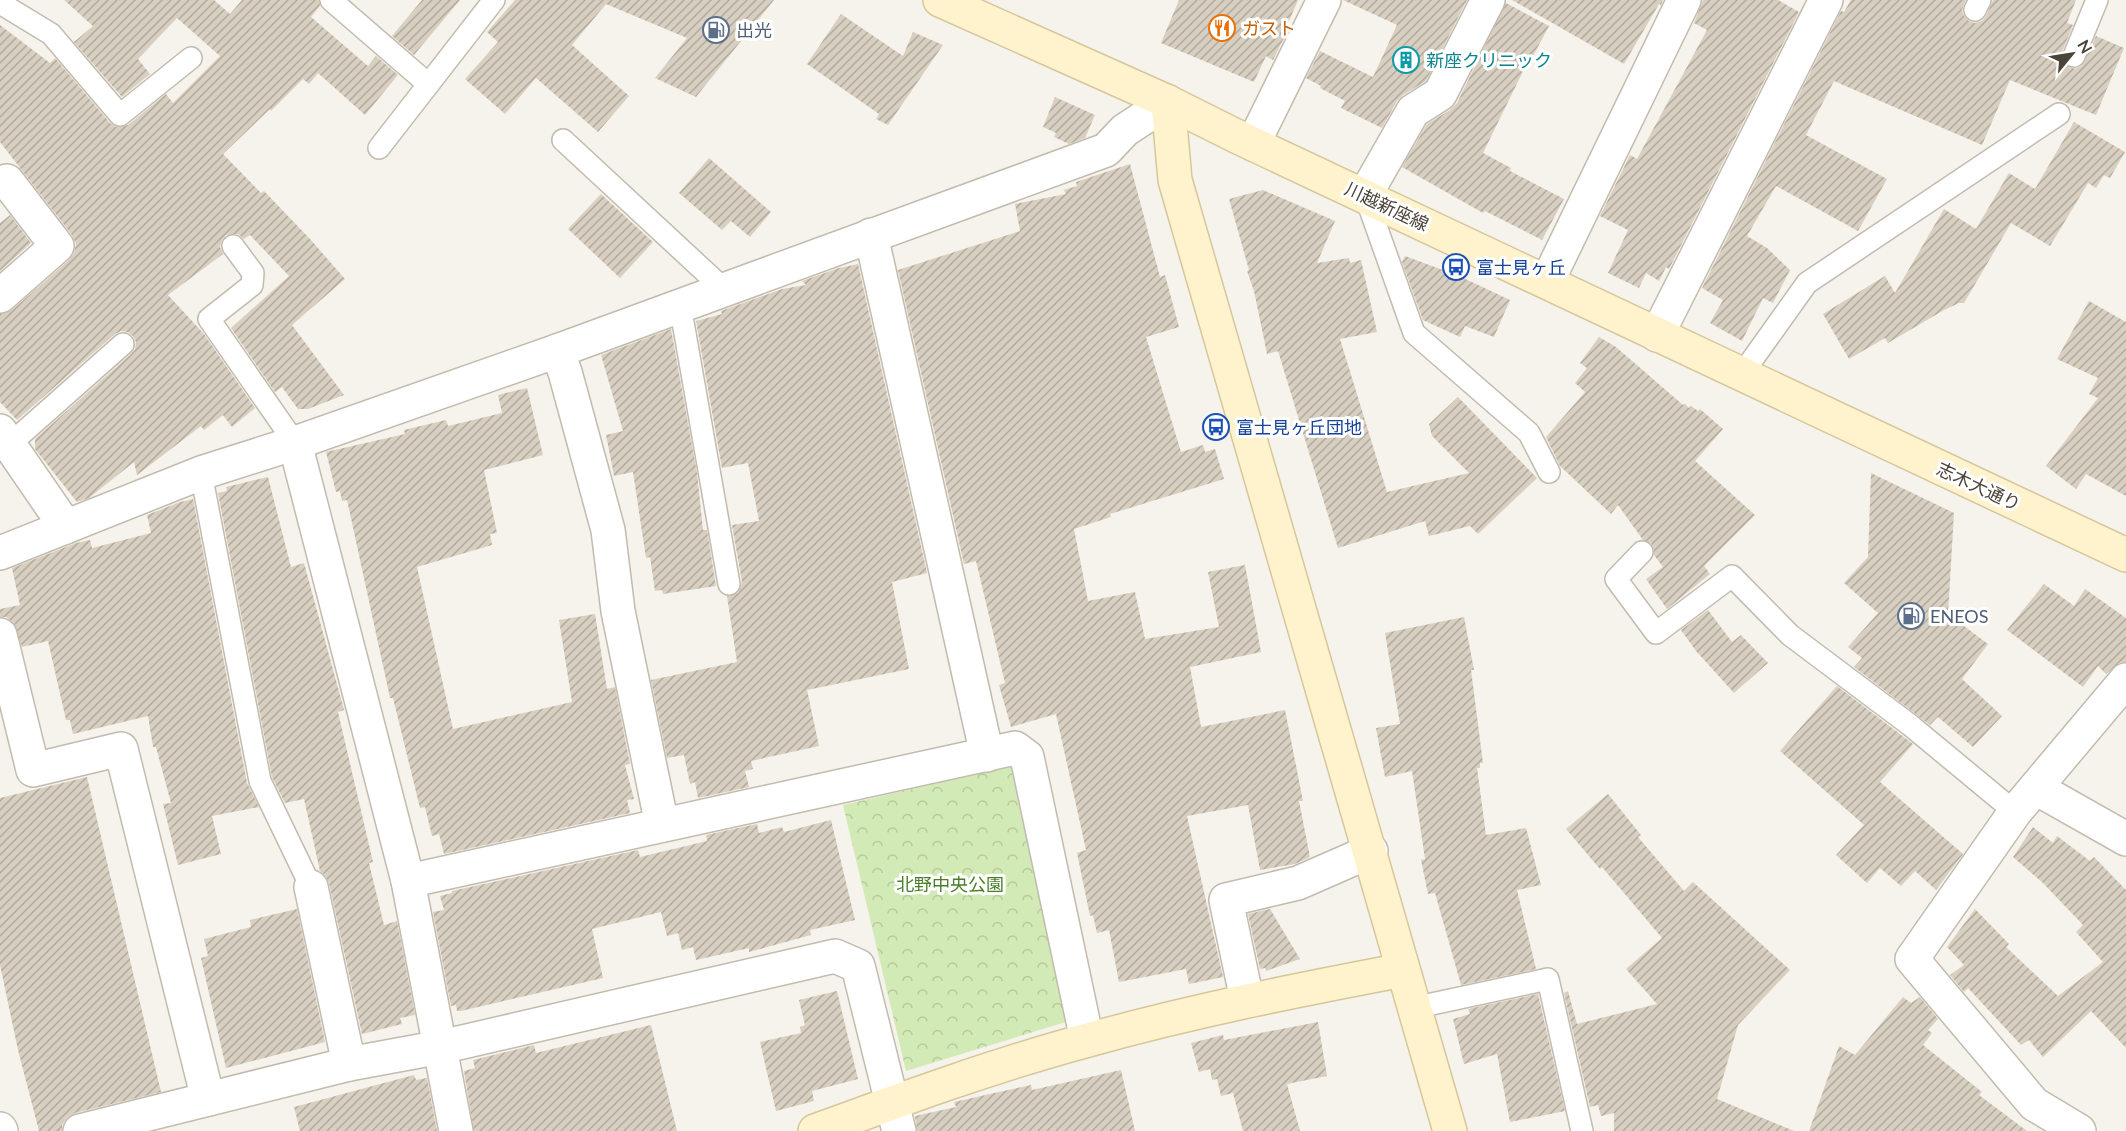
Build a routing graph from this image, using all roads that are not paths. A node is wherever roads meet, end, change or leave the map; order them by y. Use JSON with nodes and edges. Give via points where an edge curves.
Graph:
{"nodes":[{"id":1,"x":331,"y":0,"type":"edge"},
{"id":2,"x":494,"y":0,"type":"edge"},
{"id":3,"x":940,"y":0,"type":"edge"},
{"id":4,"x":1324,"y":0,"type":"edge"},
{"id":5,"x":1488,"y":0,"type":"edge"},
{"id":6,"x":1684,"y":0,"type":"edge"},
{"id":7,"x":1826,"y":0,"type":"edge"},
{"id":8,"x":2097,"y":0,"type":"edge"},
{"id":9,"x":0,"y":3,"type":"edge"},
{"id":10,"x":2074,"y":56,"type":"dead end"},
{"id":11,"x":191,"y":58,"type":"dead end"},
{"id":12,"x":428,"y":84,"type":"junction"},
{"id":13,"x":1168,"y":102,"type":"junction"},
{"id":14,"x":2059,"y":114,"type":"dead end"},
{"id":15,"x":563,"y":140,"type":"dead end"},
{"id":16,"x":1253,"y":144,"type":"junction"},
{"id":17,"x":379,"y":148,"type":"dead end"},
{"id":18,"x":8,"y":181,"type":"dead end"},
{"id":19,"x":1365,"y":195,"type":"junction"},
{"id":20,"x":872,"y":235,"type":"junction"},
{"id":21,"x":232,"y":246,"type":"dead end"},
{"id":22,"x":1547,"y":282,"type":"junction"},
{"id":23,"x":720,"y":290,"type":"junction"},
{"id":24,"x":0,"y":296,"type":"edge"},
{"id":25,"x":680,"y":305,"type":"junction"},
{"id":26,"x":1657,"y":335,"type":"junction"},
{"id":27,"x":123,"y":344,"type":"dead end"},
{"id":28,"x":557,"y":351,"type":"junction"},
{"id":29,"x":1742,"y":374,"type":"junction"},
{"id":30,"x":1832,"y":418,"type":"joint"},
{"id":31,"x":5,"y":437,"type":"edge"},
{"id":32,"x":296,"y":443,"type":"junction"},
{"id":33,"x":1550,"y":472,"type":"dead end"},
{"id":34,"x":201,"y":473,"type":"junction"},
{"id":35,"x":66,"y":527,"type":"junction"},
{"id":36,"x":1642,"y":552,"type":"dead end"},
{"id":37,"x":0,"y":553,"type":"edge"},
{"id":38,"x":2126,"y":555,"type":"edge"},
{"id":39,"x":729,"y":584,"type":"dead end"},
{"id":40,"x":0,"y":635,"type":"edge"},
{"id":41,"x":2126,"y":680,"type":"edge"},
{"id":42,"x":987,"y":755,"type":"junction"},
{"id":43,"x":2025,"y":800,"type":"junction"},
{"id":44,"x":662,"y":825,"type":"junction"},
{"id":45,"x":2126,"y":839,"type":"edge"},
{"id":46,"x":1371,"y":851,"type":"junction"},
{"id":47,"x":408,"y":881,"type":"junction"},
{"id":48,"x":311,"y":887,"type":"joint"},
{"id":49,"x":1403,"y":970,"type":"junction"},
{"id":50,"x":1246,"y":1000,"type":"junction"},
{"id":51,"x":1413,"y":1008,"type":"junction"},
{"id":52,"x":1087,"y":1040,"type":"junction"},
{"id":53,"x":441,"y":1047,"type":"junction"},
{"id":54,"x":349,"y":1064,"type":"junction"},
{"id":55,"x":208,"y":1099,"type":"junction"},
{"id":56,"x":896,"y":1117,"type":"edge"},
{"id":57,"x":80,"y":1131,"type":"edge"},
{"id":58,"x":456,"y":1131,"type":"edge"},
{"id":59,"x":815,"y":1131,"type":"edge"},
{"id":60,"x":1450,"y":1131,"type":"edge"},
{"id":61,"x":1582,"y":1131,"type":"edge"},
{"id":62,"x":2079,"y":1131,"type":"edge"}],
"edges":[{"from":1,"to":12,"type":"lane"},
{"from":2,"to":12,"type":"lane"},
{"from":3,"to":13,"type":"street","name":"川越新座線"},
{"from":4,"to":16,"type":"street"},
{"from":5,"to":19,"type":"street","via":[[1440,94],[1413,111]]},
{"from":6,"to":22,"type":"street"},
{"from":7,"to":26,"type":"street"},
{"from":8,"to":10,"type":"lane"},
{"from":9,"to":11,"type":"lane","via":[[51,34],[120,115]]},
{"from":12,"to":17,"type":"lane"},
{"from":13,"to":16,"type":"street","name":"川越新座線"},
{"from":13,"to":20,"type":"street","via":[[1125,130],[1106,150]]},
{"from":13,"to":46,"type":"street","via":[[1175,180]]},
{"from":14,"to":29,"type":"lane","via":[[1807,283]]},
{"from":15,"to":23,"type":"lane","via":[[714,280]]},
{"from":16,"to":19,"type":"street","name":"川越新座線"},
{"from":18,"to":24,"type":"street","via":[[57,246]]},
{"from":19,"to":22,"type":"street","name":"川越新座線"},
{"from":19,"to":33,"type":"lane","via":[[1414,333],[1529,433]]},
{"from":20,"to":23,"type":"street"},
{"from":20,"to":42,"type":"street"},
{"from":21,"to":32,"type":"lane","via":[[254,273],[252,285],[209,319]]},
{"from":22,"to":26,"type":"street","name":"川越新座線"},
{"from":23,"to":25,"type":"street"},
{"from":25,"to":28,"type":"street"},
{"from":25,"to":39,"type":"lane"},
{"from":26,"to":29,"type":"street","name":"川越新座線"},
{"from":27,"to":31,"type":"lane"},
{"from":28,"to":32,"type":"street"},
{"from":28,"to":44,"type":"street","via":[[608,530],[618,611]]},
{"from":29,"to":30,"type":"street","name":"川越新座線"},
{"from":30,"to":38,"type":"street","name":"志木大通り"},
{"from":31,"to":35,"type":"street"},
{"from":32,"to":34,"type":"street"},
{"from":32,"to":47,"type":"street"},
{"from":34,"to":35,"type":"street"},
{"from":34,"to":48,"type":"lane","via":[[260,781]]},
{"from":35,"to":37,"type":"street"},
{"from":36,"to":43,"type":"lane","via":[[1616,579],[1656,633],[1732,576],[1790,635],[1910,725]]},
{"from":40,"to":55,"type":"street","via":[[33,770],[121,749]]},
{"from":41,"to":43,"type":"street"},
{"from":42,"to":44,"type":"street"},
{"from":42,"to":52,"type":"street","via":[[1015,748],[1027,757]]},
{"from":43,"to":45,"type":"street"},
{"from":43,"to":62,"type":"street","via":[[1912,959],[2034,1104]]},
{"from":44,"to":47,"type":"street"},
{"from":46,"to":49,"type":"street"},
{"from":46,"to":50,"type":"street","via":[[1298,884],[1226,900]]},
{"from":47,"to":53,"type":"street"},
{"from":48,"to":54,"type":"street"},
{"from":49,"to":50,"type":"street"},
{"from":49,"to":51,"type":"street"},
{"from":50,"to":52,"type":"street"},
{"from":51,"to":60,"type":"street"},
{"from":51,"to":61,"type":"lane","via":[[1548,979]]},
{"from":52,"to":56,"type":"street"},
{"from":53,"to":54,"type":"street"},
{"from":53,"to":56,"type":"street","via":[[835,956],[858,966]]},
{"from":53,"to":58,"type":"street"},
{"from":54,"to":55,"type":"street"},
{"from":55,"to":57,"type":"street"},
{"from":56,"to":59,"type":"street"}]}
